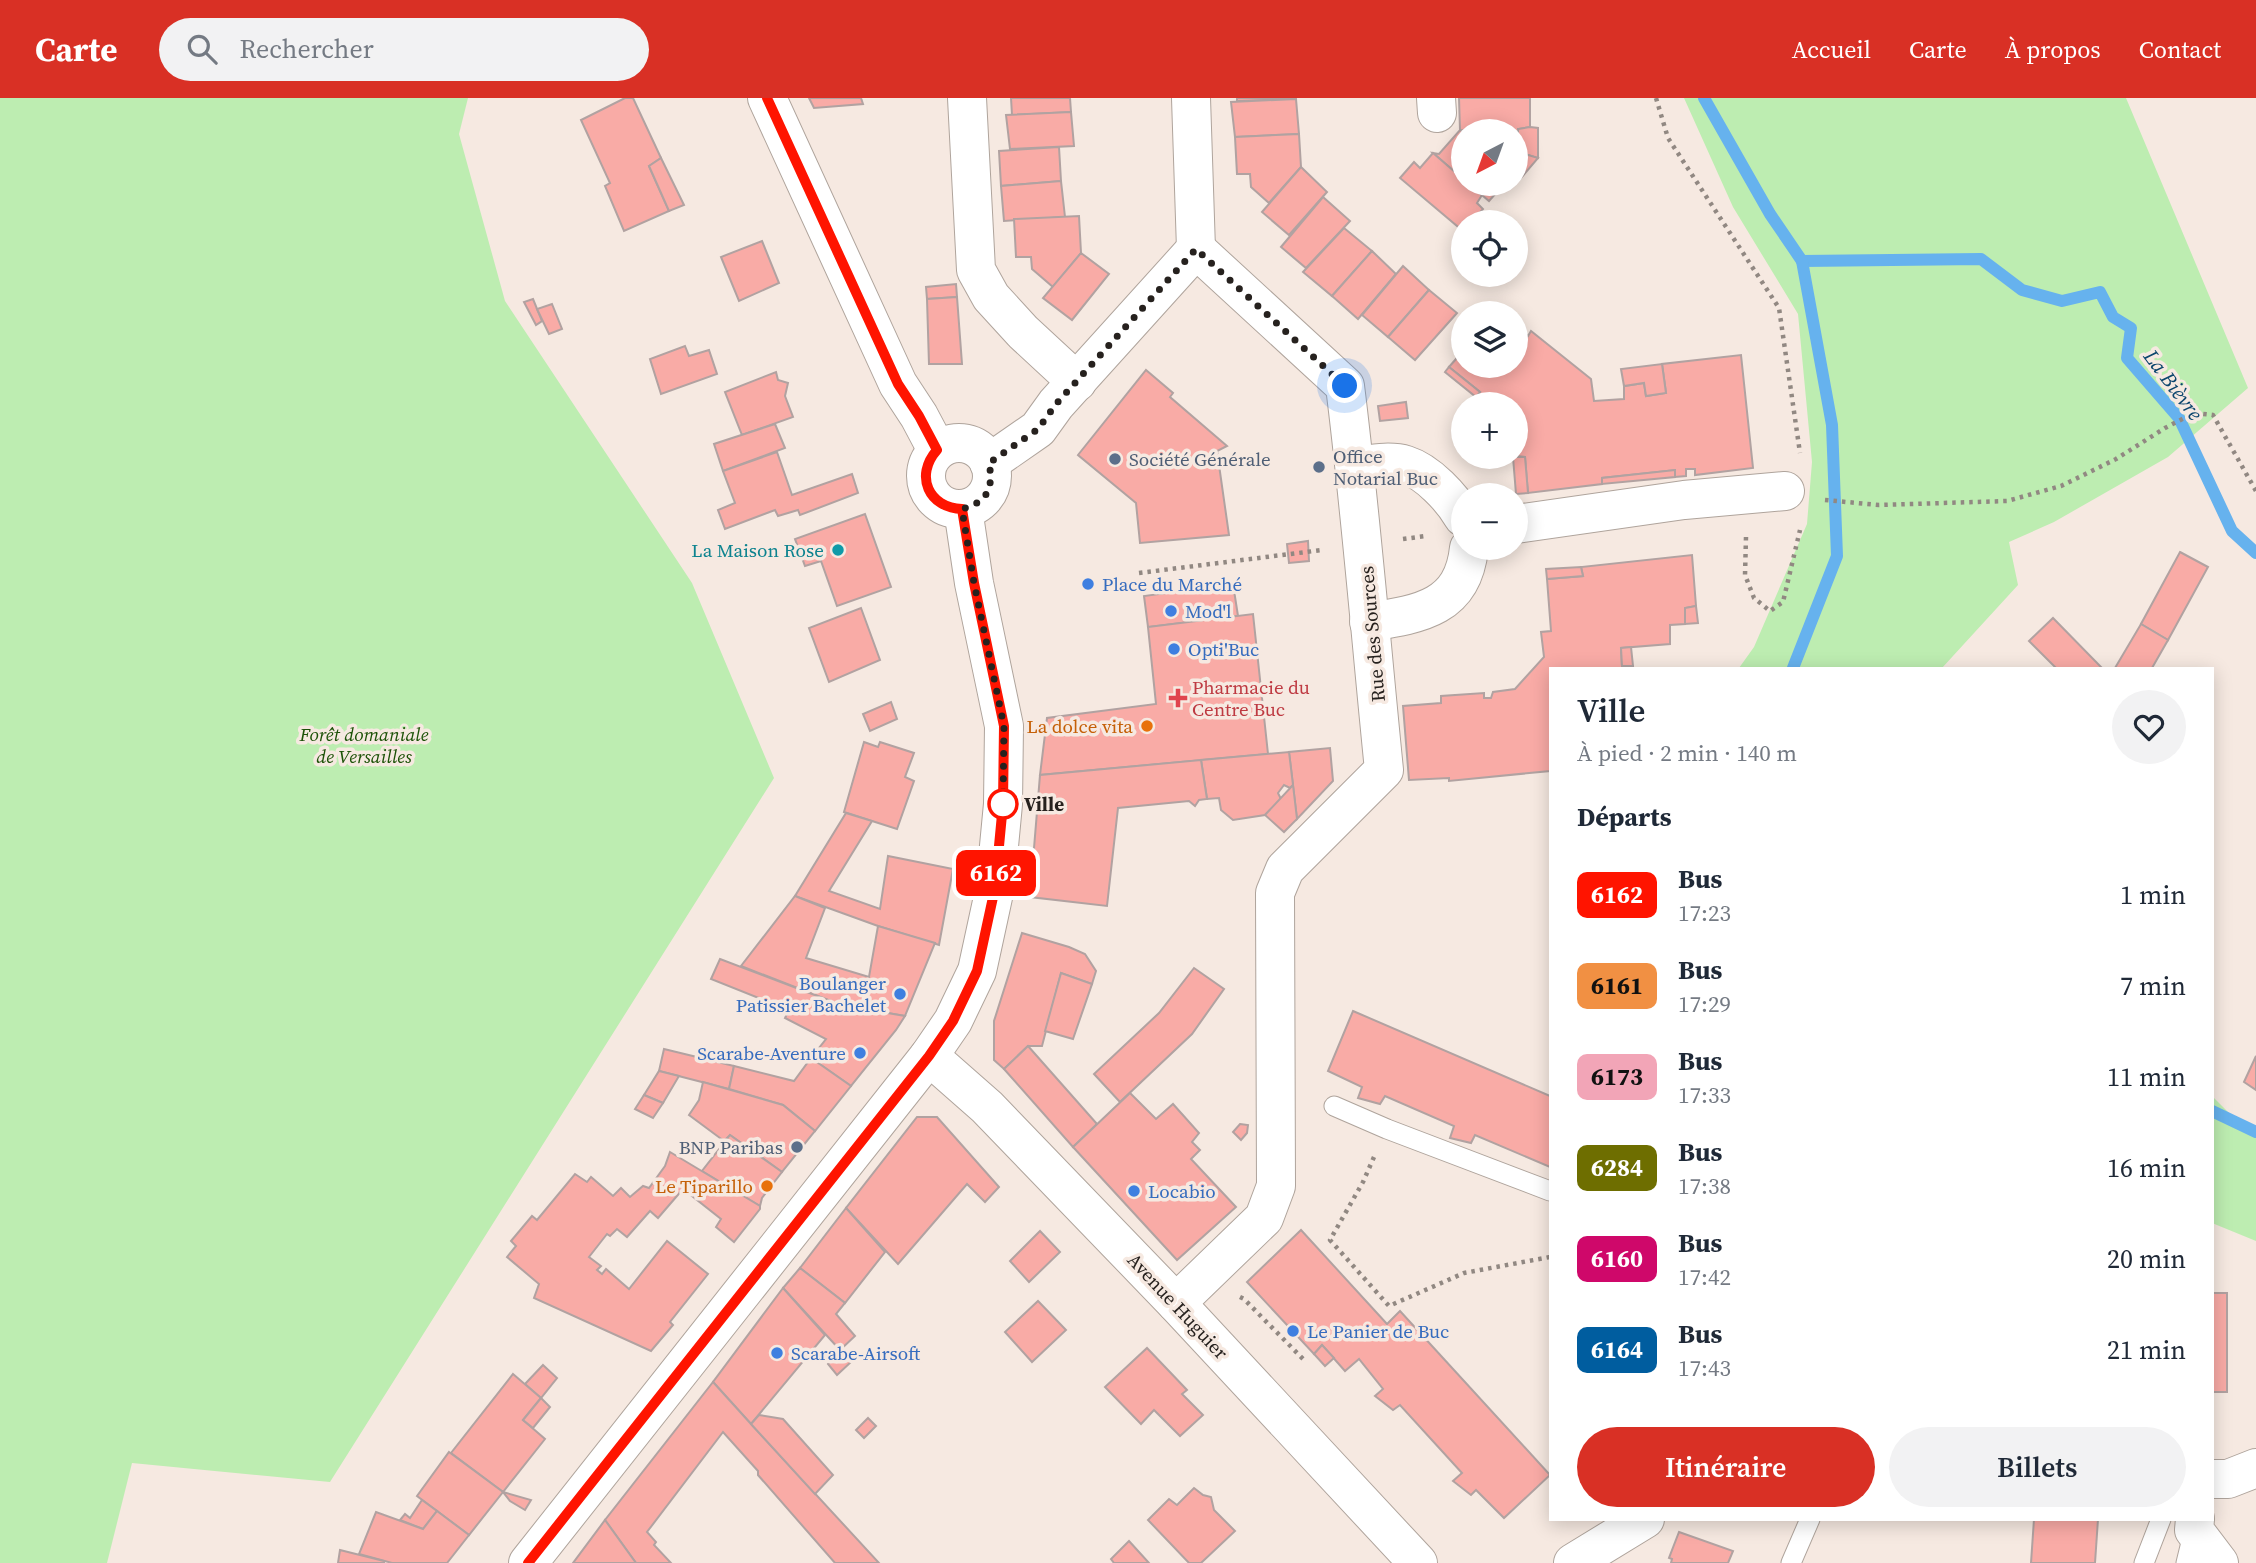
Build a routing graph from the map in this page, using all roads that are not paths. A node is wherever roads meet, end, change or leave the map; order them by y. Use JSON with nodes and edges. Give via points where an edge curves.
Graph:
{"nodes":[{"id":1,"x":767,"y":98,"type":"edge"},
{"id":2,"x":967,"y":98,"type":"edge"},
{"id":3,"x":1191,"y":98,"type":"edge"},
{"id":4,"x":1196,"y":249,"type":"junction"},
{"id":5,"x":1077,"y":382,"type":"junction"},
{"id":6,"x":937,"y":450,"type":"junction"},
{"id":7,"x":989,"y":463,"type":"junction"},
{"id":8,"x":1355,"y":466,"type":"junction"},
{"id":9,"x":1451,"y":499,"type":"edge"},
{"id":10,"x":1800,"y":504,"type":"road end"},
{"id":11,"x":962,"y":509,"type":"junction"},
{"id":12,"x":1528,"y":522,"type":"edge"},
{"id":13,"x":1465,"y":560,"type":"edge"},
{"id":14,"x":1369,"y":622,"type":"junction"},
{"id":15,"x":929,"y":1056,"type":"junction"},
{"id":16,"x":1334,"y":1106,"type":"dead end"},
{"id":17,"x":1549,"y":1191,"type":"edge"},
{"id":18,"x":1186,"y":1293,"type":"junction"},
{"id":19,"x":2256,"y":1468,"type":"edge"},
{"id":20,"x":2214,"y":1479,"type":"edge"},
{"id":21,"x":1642,"y":1521,"type":"edge"},
{"id":22,"x":1809,"y":1521,"type":"edge"},
{"id":23,"x":2184,"y":1533,"type":"edge"},
{"id":24,"x":528,"y":1563,"type":"edge"},
{"id":25,"x":1418,"y":1563,"type":"edge"},
{"id":26,"x":1573,"y":1563,"type":"edge"},
{"id":27,"x":1791,"y":1563,"type":"edge"},
{"id":28,"x":2144,"y":1563,"type":"edge"},
{"id":29,"x":2219,"y":1563,"type":"edge"}],
"edges":[{"from":1,"to":6,"type":"street","via":[[898,384]]},
{"from":2,"to":5,"type":"street","via":[[976,270],[991,297]]},
{"from":3,"to":4,"type":"street"},
{"from":4,"to":5,"type":"street"},
{"from":4,"to":8,"type":"street","name":"Rue des Sources","via":[[1345,386]]},
{"from":5,"to":7,"type":"street","via":[[1038,429]]},
{"from":6,"to":7,"type":"street","via":[[963,443],[974,447]]},
{"from":6,"to":11,"type":"street","via":[[926,469],[930,494],[950,509]]},
{"from":7,"to":11,"type":"street","via":[[992,476],[984,498]]},
{"from":8,"to":9,"type":"street","via":[[1405,465]]},
{"from":8,"to":14,"type":"street","name":"Rue des Sources"},
{"from":10,"to":12,"type":"street","via":[[1747,495]]},
{"from":11,"to":15,"type":"street","via":[[1004,726],[1003,804],[995,888],[977,971],[953,1021]]},
{"from":13,"to":14,"type":"street","via":[[1467,566],[1454,591],[1433,608]]},
{"from":14,"to":18,"type":"street","name":"Rue des Sources","via":[[1384,770],[1285,869],[1275,893],[1276,1186],[1264,1218]]},
{"from":15,"to":18,"type":"street","name":"Avenue Huguier"},
{"from":15,"to":24,"type":"street"},
{"from":16,"to":17,"type":"lane"},
{"from":18,"to":25,"type":"street","name":"Avenue Huguier"},
{"from":19,"to":20,"type":"street","via":[[2228,1479]]},
{"from":21,"to":26,"type":"street"},
{"from":22,"to":27,"type":"lane"},
{"from":23,"to":28,"type":"lane"},
{"from":23,"to":29,"type":"street"}]}
